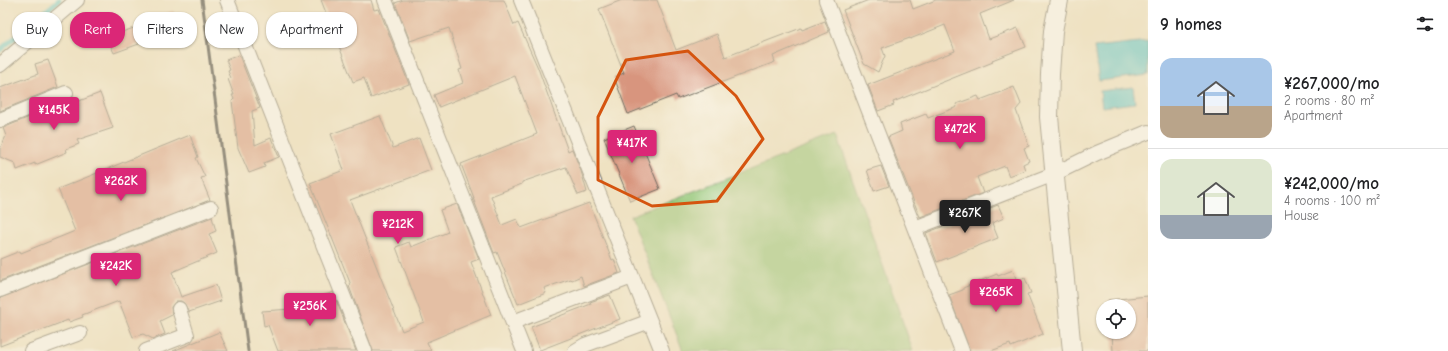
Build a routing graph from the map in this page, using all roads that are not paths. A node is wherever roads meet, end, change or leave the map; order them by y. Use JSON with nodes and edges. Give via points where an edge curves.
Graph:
{"nodes":[{"id":1,"x":77,"y":0,"type":"edge"},
{"id":2,"x":227,"y":0,"type":"edge"},
{"id":3,"x":385,"y":0,"type":"edge"},
{"id":4,"x":521,"y":0,"type":"edge"},
{"id":5,"x":826,"y":0,"type":"edge"},
{"id":6,"x":1059,"y":0,"type":"edge"},
{"id":7,"x":0,"y":66,"type":"edge"},
{"id":8,"x":66,"y":93,"type":"dead end"},
{"id":9,"x":0,"y":120,"type":"edge"},
{"id":10,"x":1148,"y":132,"type":"edge"},
{"id":11,"x":1054,"y":174,"type":"junction"},
{"id":12,"x":211,"y":208,"type":"dead end"},
{"id":13,"x":915,"y":228,"type":"junction"},
{"id":14,"x":632,"y":277,"type":"junction"},
{"id":15,"x":0,"y":290,"type":"edge"},
{"id":16,"x":179,"y":309,"type":"dead end"},
{"id":17,"x":650,"y":321,"type":"junction"},
{"id":18,"x":513,"y":322,"type":"junction"},
{"id":19,"x":80,"y":333,"type":"dead end"},
{"id":20,"x":32,"y":351,"type":"edge"},
{"id":21,"x":146,"y":351,"type":"edge"},
{"id":22,"x":365,"y":351,"type":"edge"},
{"id":23,"x":524,"y":351,"type":"edge"},
{"id":24,"x":575,"y":351,"type":"edge"},
{"id":25,"x":662,"y":351,"type":"edge"},
{"id":26,"x":962,"y":351,"type":"edge"},
{"id":27,"x":1072,"y":351,"type":"edge"}],
"edges":[{"from":1,"to":7,"type":"street"},
{"from":2,"to":22,"type":"street"},
{"from":3,"to":18,"type":"street"},
{"from":4,"to":14,"type":"street"},
{"from":5,"to":13,"type":"street"},
{"from":6,"to":11,"type":"street","via":[[1053,31],[1050,74]]},
{"from":8,"to":9,"type":"street"},
{"from":10,"to":11,"type":"street"},
{"from":11,"to":13,"type":"street"},
{"from":11,"to":27,"type":"street"},
{"from":12,"to":15,"type":"street"},
{"from":13,"to":26,"type":"street"},
{"from":14,"to":17,"type":"street"},
{"from":14,"to":18,"type":"street"},
{"from":16,"to":21,"type":"street","via":[[187,335]]},
{"from":17,"to":24,"type":"street"},
{"from":17,"to":25,"type":"street"},
{"from":18,"to":23,"type":"street"},
{"from":19,"to":20,"type":"street"}]}
